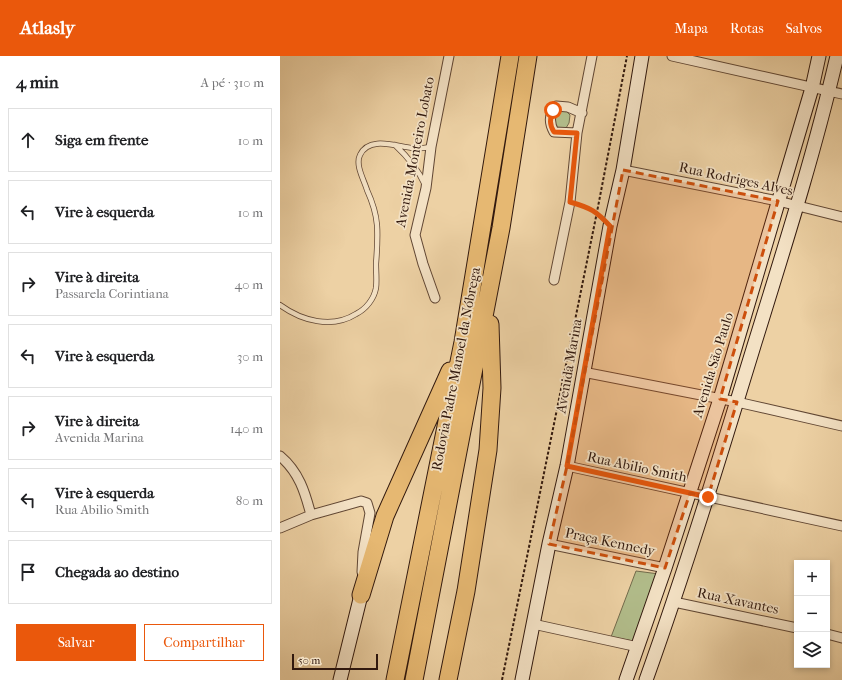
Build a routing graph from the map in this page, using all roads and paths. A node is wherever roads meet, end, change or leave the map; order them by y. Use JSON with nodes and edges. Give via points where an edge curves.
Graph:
{"nodes":[{"id":1,"x":449,"y":56,"type":"edge"},
{"id":2,"x":510,"y":56,"type":"edge"},
{"id":3,"x":528,"y":56,"type":"edge"},
{"id":4,"x":592,"y":56,"type":"edge"},
{"id":5,"x":627,"y":56,"type":"edge"},
{"id":6,"x":642,"y":56,"type":"edge"},
{"id":7,"x":672,"y":56,"type":"edge"},
{"id":8,"x":819,"y":56,"type":"edge"},
{"id":9,"x":837,"y":56,"type":"edge"},
{"id":10,"x":812,"y":88,"type":"junction"},
{"id":11,"x":829,"y":91,"type":"junction"},
{"id":12,"x":842,"y":94,"type":"edge"},
{"id":13,"x":582,"y":113,"type":"junction"},
{"id":14,"x":577,"y":133,"type":"junction"},
{"id":15,"x":394,"y":144,"type":"junction"},
{"id":16,"x":431,"y":147,"type":"junction"},
{"id":17,"x":623,"y":170,"type":"junction"},
{"id":18,"x":426,"y":188,"type":"junction"},
{"id":19,"x":778,"y":201,"type":"junction"},
{"id":20,"x":570,"y":202,"type":"junction"},
{"id":21,"x":797,"y":207,"type":"junction"},
{"id":22,"x":597,"y":212,"type":"junction"},
{"id":23,"x":842,"y":217,"type":"edge"},
{"id":24,"x":610,"y":226,"type":"junction"},
{"id":25,"x":501,"y":228,"type":"junction"},
{"id":26,"x":554,"y":280,"type":"dead end"},
{"id":27,"x":435,"y":298,"type":"dead end"},
{"id":28,"x":280,"y":305,"type":"edge"},
{"id":29,"x":462,"y":342,"type":"junction"},
{"id":30,"x":583,"y":372,"type":"junction"},
{"id":31,"x":720,"y":400,"type":"junction"},
{"id":32,"x":737,"y":402,"type":"junction"},
{"id":33,"x":842,"y":426,"type":"edge"},
{"id":34,"x":280,"y":456,"type":"edge"},
{"id":35,"x":567,"y":466,"type":"junction"},
{"id":36,"x":690,"y":493,"type":"junction"},
{"id":37,"x":708,"y":497,"type":"junction"},
{"id":38,"x":311,"y":515,"type":"junction"},
{"id":39,"x":842,"y":526,"type":"edge"},
{"id":40,"x":280,"y":528,"type":"edge"},
{"id":41,"x":549,"y":544,"type":"junction"},
{"id":42,"x":665,"y":568,"type":"junction"},
{"id":43,"x":361,"y":595,"type":"junction"},
{"id":44,"x":674,"y":602,"type":"junction"},
{"id":45,"x":533,"y":624,"type":"junction"},
{"id":46,"x":794,"y":627,"type":"edge"},
{"id":47,"x":830,"y":635,"type":"edge"},
{"id":48,"x":842,"y":638,"type":"edge"},
{"id":49,"x":638,"y":647,"type":"junction"},
{"id":50,"x":340,"y":680,"type":"edge"},
{"id":51,"x":395,"y":680,"type":"edge"},
{"id":52,"x":414,"y":680,"type":"edge"},
{"id":53,"x":448,"y":680,"type":"edge"},
{"id":54,"x":502,"y":680,"type":"edge"},
{"id":55,"x":522,"y":680,"type":"edge"},
{"id":56,"x":626,"y":680,"type":"edge"},
{"id":57,"x":646,"y":680,"type":"edge"}],
"edges":[{"from":1,"to":16,"type":"street","name":"Avenida Monteiro Lobato"},
{"from":2,"to":29,"type":"highway","name":"Rodovia Padre Manoel da Nóbrega"},
{"from":3,"to":25,"type":"highway","name":"Rodovia Padre Manoel da Nóbrega"},
{"from":4,"to":13,"type":"street"},
{"from":5,"to":22,"type":"path"},
{"from":6,"to":17,"type":"main road","name":"Avenida Marina"},
{"from":7,"to":10,"type":"street"},
{"from":8,"to":10,"type":"main road","name":"Avenida São Paulo"},
{"from":9,"to":11,"type":"main road"},
{"from":10,"to":11,"type":"street"},
{"from":10,"to":19,"type":"main road","name":"Avenida São Paulo"},
{"from":11,"to":12,"type":"street"},
{"from":11,"to":21,"type":"main road"},
{"from":13,"to":14,"type":"street"},
{"from":13,"to":14,"type":"street","via":[[568,106],[556,106],[550,120],[554,132]]},
{"from":14,"to":20,"type":"street"},
{"from":15,"to":16,"type":"lane","via":[[413,148]]},
{"from":15,"to":18,"type":"lane","via":[[419,172]]},
{"from":15,"to":28,"type":"lane","via":[[374,144],[365,148],[358,165],[374,208],[377,224],[376,288],[372,300],[348,320],[332,323],[309,319]]},
{"from":16,"to":18,"type":"street","name":"Avenida Monteiro Lobato"},
{"from":17,"to":19,"type":"street","name":"Rua Rodriges Alves"},
{"from":17,"to":24,"type":"main road","name":"Avenida Marina"},
{"from":18,"to":27,"type":"street","name":"Avenida Monteiro Lobato","via":[[415,235]]},
{"from":19,"to":21,"type":"street","name":"Rua Rodriges Alves"},
{"from":19,"to":31,"type":"main road","name":"Avenida São Paulo"},
{"from":20,"to":22,"type":"path"},
{"from":20,"to":26,"type":"street"},
{"from":21,"to":23,"type":"street","name":"Rua Rodriges Alves"},
{"from":21,"to":32,"type":"main road"},
{"from":22,"to":24,"type":"path"},
{"from":22,"to":54,"type":"path"},
{"from":24,"to":30,"type":"main road","name":"Avenida Marina"},
{"from":25,"to":52,"type":"highway","name":"Rodovia Padre Manoel da Nóbrega"},
{"from":25,"to":53,"type":"highway","via":[[489,326],[492,388],[488,450],[466,591]]},
{"from":29,"to":43,"type":"highway","via":[[385,516]]},
{"from":29,"to":51,"type":"highway","name":"Rodovia Padre Manoel da Nóbrega"},
{"from":30,"to":31,"type":"street"},
{"from":30,"to":35,"type":"main road","name":"Avenida Marina"},
{"from":31,"to":32,"type":"street"},
{"from":31,"to":36,"type":"main road","name":"Avenida São Paulo"},
{"from":32,"to":33,"type":"street"},
{"from":32,"to":37,"type":"main road"},
{"from":34,"to":38,"type":"street","via":[[289,464],[304,488]]},
{"from":35,"to":36,"type":"street","name":"Rua Abilio Smith"},
{"from":35,"to":41,"type":"main road","name":"Avenida Marina"},
{"from":36,"to":37,"type":"street","name":"Rua Abilio Smith"},
{"from":36,"to":42,"type":"main road","name":"Avenida São Paulo"},
{"from":37,"to":39,"type":"street","name":"Rua Abilio Smith"},
{"from":37,"to":44,"type":"main road"},
{"from":38,"to":40,"type":"street"},
{"from":38,"to":43,"type":"street","via":[[361,501],[367,503],[370,514],[363,552]]},
{"from":41,"to":42,"type":"street","name":"Praça Kennedy"},
{"from":41,"to":45,"type":"main road","name":"Avenida Marina"},
{"from":42,"to":49,"type":"main road","name":"Avenida São Paulo"},
{"from":43,"to":50,"type":"main road"},
{"from":44,"to":46,"type":"street","name":"Rua Xavantes"},
{"from":44,"to":57,"type":"main road"},
{"from":45,"to":49,"type":"street"},
{"from":45,"to":55,"type":"main road","name":"Avenida Marina"},
{"from":47,"to":48,"type":"street"},
{"from":49,"to":56,"type":"main road","name":"Avenida São Paulo"}]}
